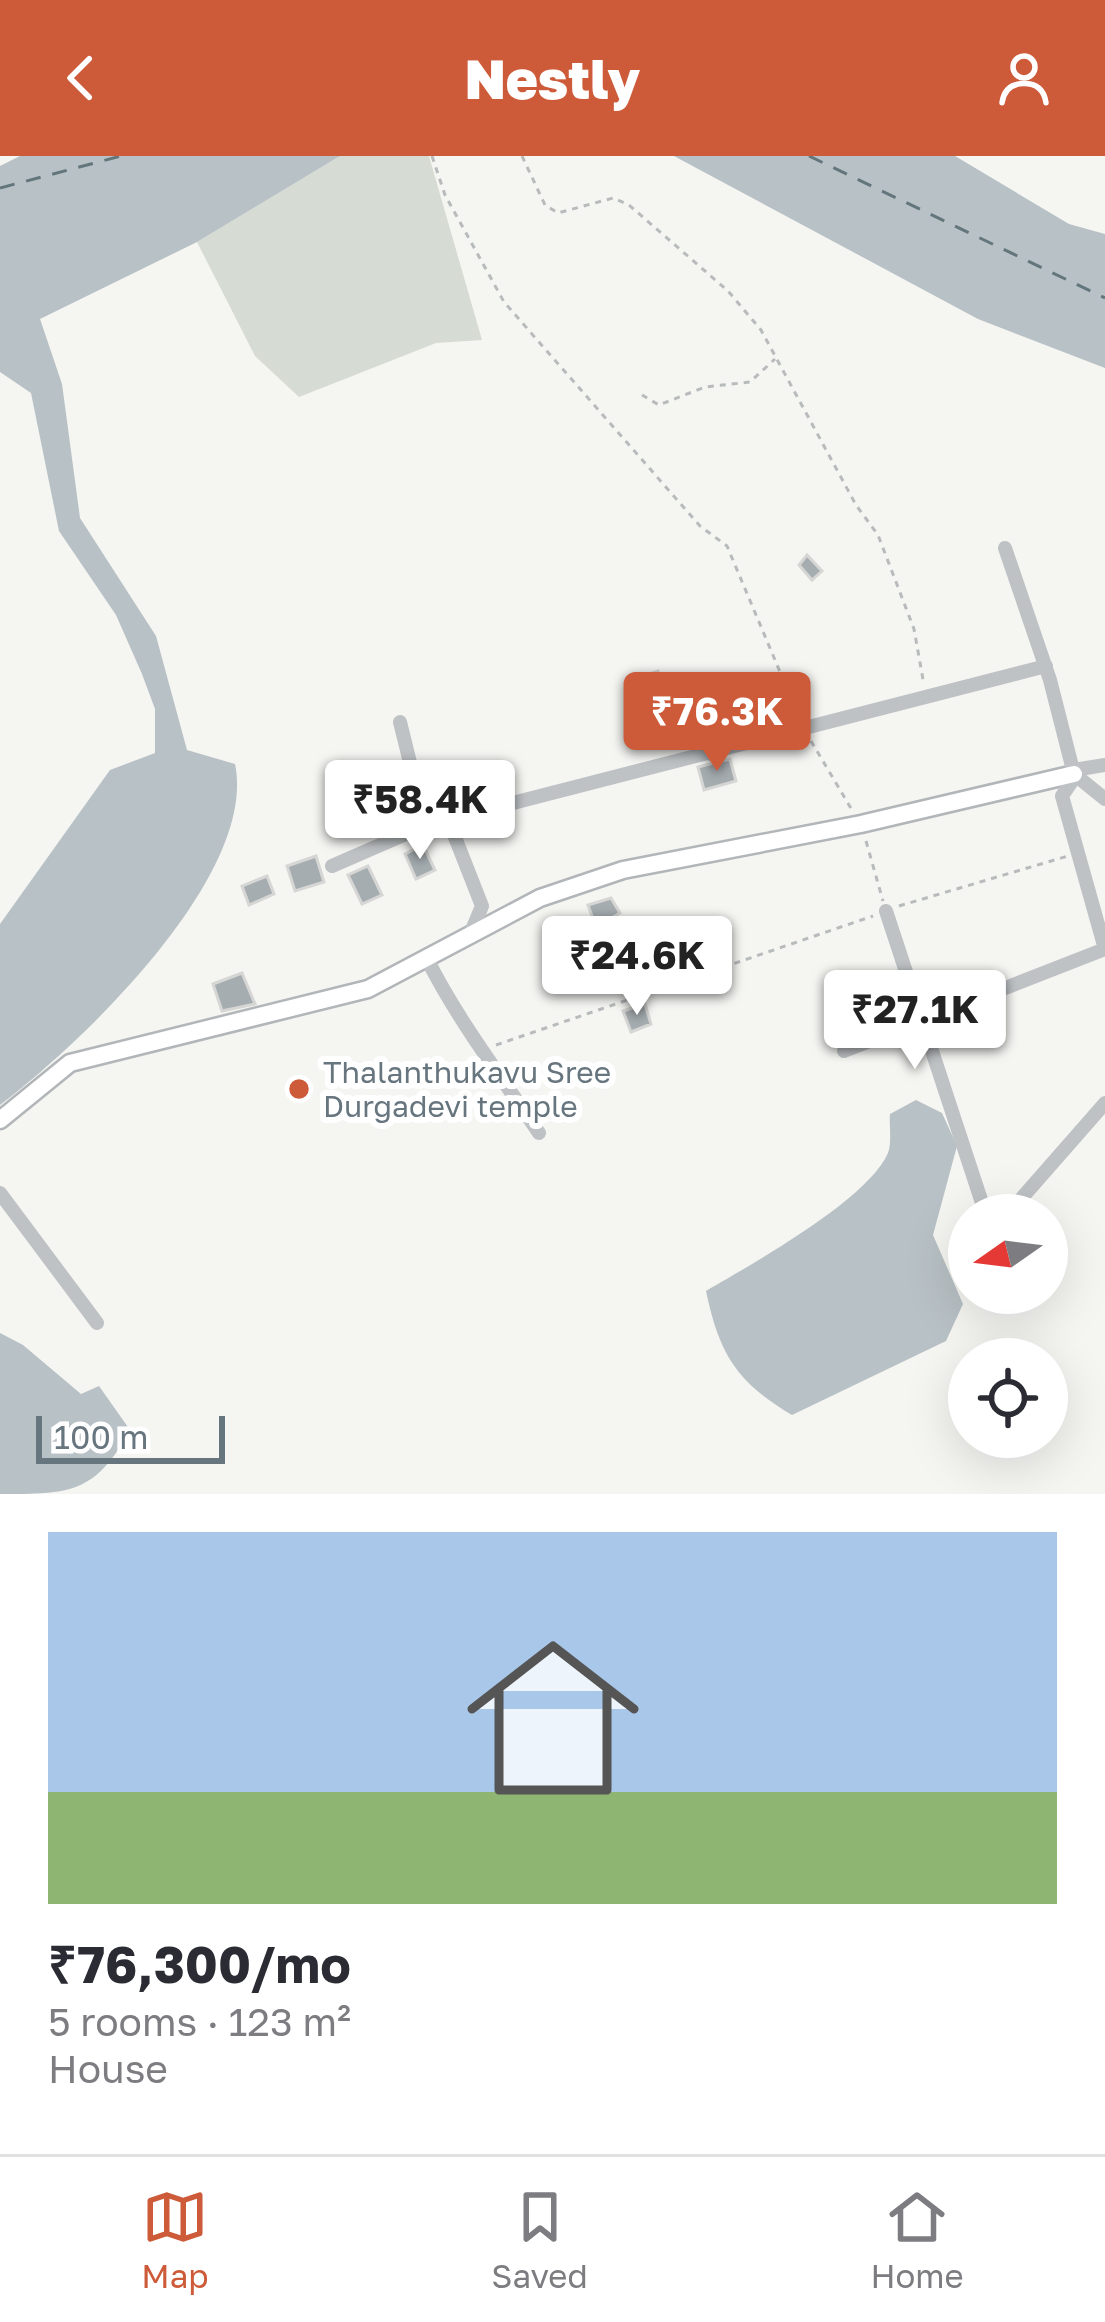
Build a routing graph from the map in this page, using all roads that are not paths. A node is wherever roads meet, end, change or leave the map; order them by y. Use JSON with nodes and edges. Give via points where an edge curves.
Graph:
{"nodes":[{"id":1,"x":1005,"y":548,"type":"dead end"},
{"id":2,"x":1046,"y":666,"type":"junction"},
{"id":3,"x":683,"y":691,"type":"dead end"},
{"id":4,"x":400,"y":722,"type":"dead end"},
{"id":5,"x":711,"y":754,"type":"junction"},
{"id":6,"x":1105,"y":765,"type":"edge"},
{"id":7,"x":1074,"y":774,"type":"junction"},
{"id":8,"x":1105,"y":799,"type":"edge"},
{"id":9,"x":434,"y":822,"type":"junction"},
{"id":10,"x":451,"y":827,"type":"junction"},
{"id":11,"x":332,"y":866,"type":"dead end"},
{"id":12,"x":886,"y":911,"type":"road end"},
{"id":13,"x":470,"y":934,"type":"junction"},
{"id":14,"x":426,"y":957,"type":"junction"},
{"id":15,"x":925,"y":1018,"type":"junction"},
{"id":16,"x":844,"y":1051,"type":"dead end"},
{"id":17,"x":1105,"y":1103,"type":"edge"},
{"id":18,"x":0,"y":1120,"type":"edge"},
{"id":19,"x":539,"y":1133,"type":"dead end"},
{"id":20,"x":0,"y":1193,"type":"edge"},
{"id":21,"x":979,"y":1194,"type":"edge"},
{"id":22,"x":1025,"y":1194,"type":"edge"},
{"id":23,"x":97,"y":1323,"type":"dead end"}],
"edges":[{"from":1,"to":2,"type":"street"},
{"from":2,"to":5,"type":"street"},
{"from":2,"to":7,"type":"street"},
{"from":3,"to":5,"type":"street"},
{"from":4,"to":9,"type":"street","via":[[418,795]]},
{"from":5,"to":10,"type":"street","via":[[492,805]]},
{"from":6,"to":7,"type":"street"},
{"from":7,"to":8,"type":"street"},
{"from":7,"to":13,"type":"main road","via":[[622,870],[540,898]]},
{"from":7,"to":15,"type":"street","via":[[1062,796],[1105,949]]},
{"from":9,"to":10,"type":"street"},
{"from":9,"to":11,"type":"street"},
{"from":10,"to":13,"type":"street","via":[[482,906]]},
{"from":12,"to":15,"type":"street"},
{"from":13,"to":14,"type":"main road"},
{"from":14,"to":18,"type":"main road","via":[[368,989],[70,1063]]},
{"from":14,"to":19,"type":"street"},
{"from":15,"to":16,"type":"street"},
{"from":15,"to":21,"type":"street"},
{"from":17,"to":22,"type":"street"},
{"from":20,"to":23,"type":"street"}]}
